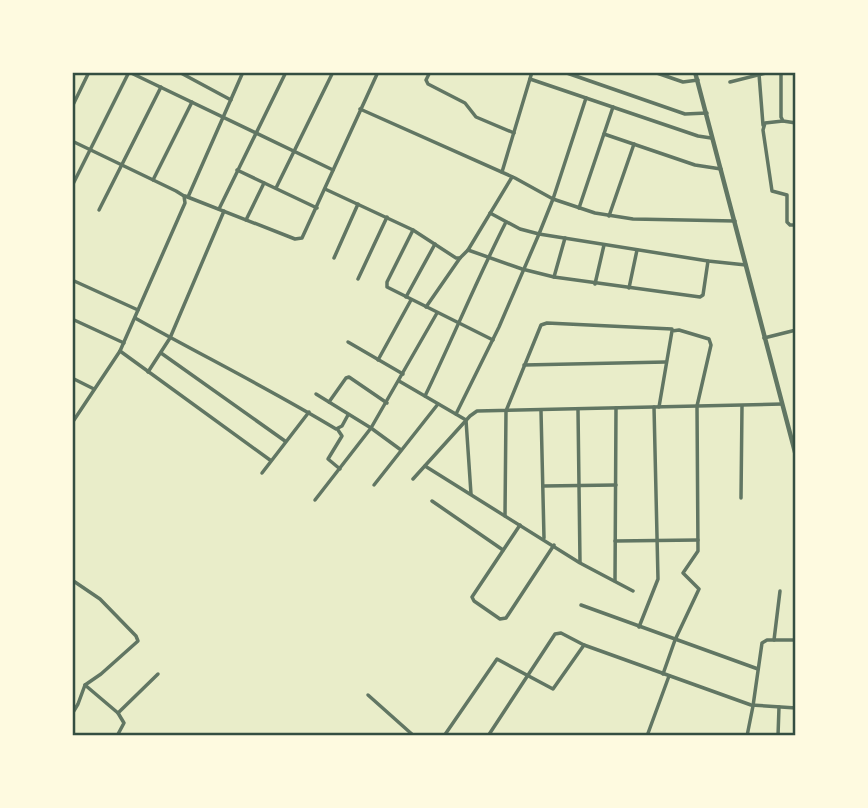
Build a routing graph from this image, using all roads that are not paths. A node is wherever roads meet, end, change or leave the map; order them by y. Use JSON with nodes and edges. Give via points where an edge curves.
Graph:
{"nodes":[{"id":1,"x":89,"y":72,"type":"edge"},
{"id":2,"x":129,"y":72,"type":"edge"},
{"id":3,"x":179,"y":72,"type":"edge"},
{"id":4,"x":243,"y":72,"type":"edge"},
{"id":5,"x":286,"y":72,"type":"edge"},
{"id":6,"x":333,"y":72,"type":"edge"},
{"id":7,"x":379,"y":72,"type":"edge"},
{"id":8,"x":430,"y":72,"type":"edge"},
{"id":9,"x":532,"y":72,"type":"edge"},
{"id":10,"x":564,"y":72,"type":"edge"},
{"id":11,"x":654,"y":72,"type":"edge"},
{"id":12,"x":695,"y":72,"type":"edge"},
{"id":13,"x":770,"y":72,"type":"edge"},
{"id":14,"x":781,"y":72,"type":"edge"},
{"id":15,"x":759,"y":74,"type":"junction"},
{"id":16,"x":530,"y":79,"type":"junction"},
{"id":17,"x":698,"y":80,"type":"junction"},
{"id":18,"x":730,"y":82,"type":"dead end"},
{"id":19,"x":161,"y":87,"type":"junction"},
{"id":20,"x":586,"y":98,"type":"junction"},
{"id":21,"x":231,"y":100,"type":"junction"},
{"id":22,"x":192,"y":102,"type":"junction"},
{"id":23,"x":72,"y":107,"type":"edge"},
{"id":24,"x":613,"y":107,"type":"junction"},
{"id":25,"x":360,"y":109,"type":"junction"},
{"id":26,"x":707,"y":113,"type":"junction"},
{"id":27,"x":224,"y":117,"type":"junction"},
{"id":28,"x":783,"y":121,"type":"junction"},
{"id":29,"x":796,"y":123,"type":"edge"},
{"id":30,"x":763,"y":126,"type":"junction"},
{"id":31,"x":255,"y":132,"type":"junction"},
{"id":32,"x":514,"y":133,"type":"junction"},
{"id":33,"x":604,"y":134,"type":"junction"},
{"id":34,"x":713,"y":138,"type":"junction"},
{"id":35,"x":72,"y":141,"type":"edge"},
{"id":36,"x":634,"y":144,"type":"junction"},
{"id":37,"x":90,"y":150,"type":"junction"},
{"id":38,"x":294,"y":152,"type":"junction"},
{"id":39,"x":120,"y":165,"type":"junction"},
{"id":40,"x":722,"y":169,"type":"junction"},
{"id":41,"x":237,"y":170,"type":"junction"},
{"id":42,"x":333,"y":170,"type":"junction"},
{"id":43,"x":502,"y":172,"type":"junction"},
{"id":44,"x":512,"y":177,"type":"junction"},
{"id":45,"x":153,"y":180,"type":"junction"},
{"id":46,"x":264,"y":183,"type":"junction"},
{"id":47,"x":72,"y":186,"type":"edge"},
{"id":48,"x":276,"y":188,"type":"junction"},
{"id":49,"x":325,"y":189,"type":"junction"},
{"id":50,"x":186,"y":196,"type":"junction"},
{"id":51,"x":553,"y":198,"type":"junction"},
{"id":52,"x":358,"y":204,"type":"junction"},
{"id":53,"x":317,"y":208,"type":"junction"},
{"id":54,"x":579,"y":208,"type":"junction"},
{"id":55,"x":99,"y":210,"type":"dead end"},
{"id":56,"x":221,"y":211,"type":"junction"},
{"id":57,"x":490,"y":213,"type":"junction"},
{"id":58,"x":609,"y":216,"type":"junction"},
{"id":59,"x":387,"y":217,"type":"junction"},
{"id":60,"x":246,"y":220,"type":"junction"},
{"id":61,"x":735,"y":221,"type":"junction"},
{"id":62,"x":506,"y":222,"type":"junction"},
{"id":63,"x":796,"y":225,"type":"edge"},
{"id":64,"x":413,"y":230,"type":"junction"},
{"id":65,"x":539,"y":234,"type":"junction"},
{"id":66,"x":565,"y":238,"type":"junction"},
{"id":67,"x":435,"y":244,"type":"junction"},
{"id":68,"x":604,"y":245,"type":"junction"},
{"id":69,"x":468,"y":250,"type":"junction"},
{"id":70,"x":637,"y":250,"type":"junction"},
{"id":71,"x":334,"y":258,"type":"dead end"},
{"id":72,"x":460,"y":258,"type":"junction"},
{"id":73,"x":488,"y":258,"type":"junction"},
{"id":74,"x":708,"y":261,"type":"junction"},
{"id":75,"x":746,"y":265,"type":"junction"},
{"id":76,"x":522,"y":269,"type":"junction"},
{"id":77,"x":554,"y":277,"type":"junction"},
{"id":78,"x":359,"y":279,"type":"dead end"},
{"id":79,"x":72,"y":280,"type":"edge"},
{"id":80,"x":595,"y":284,"type":"junction"},
{"id":81,"x":629,"y":288,"type":"junction"},
{"id":82,"x":408,"y":299,"type":"junction"},
{"id":83,"x":426,"y":307,"type":"junction"},
{"id":84,"x":138,"y":310,"type":"junction"},
{"id":85,"x":437,"y":313,"type":"junction"},
{"id":86,"x":135,"y":318,"type":"junction"},
{"id":87,"x":73,"y":320,"type":"edge"},
{"id":88,"x":460,"y":325,"type":"junction"},
{"id":89,"x":72,"y":326,"type":"edge"},
{"id":90,"x":675,"y":330,"type":"junction"},
{"id":91,"x":796,"y":330,"type":"edge"},
{"id":92,"x":170,"y":338,"type":"junction"},
{"id":93,"x":764,"y":338,"type":"junction"},
{"id":94,"x":493,"y":340,"type":"junction"},
{"id":95,"x":348,"y":342,"type":"dead end"},
{"id":96,"x":124,"y":343,"type":"junction"},
{"id":97,"x":120,"y":351,"type":"junction"},
{"id":98,"x":161,"y":353,"type":"junction"},
{"id":99,"x":378,"y":360,"type":"junction"},
{"id":100,"x":666,"y":362,"type":"junction"},
{"id":101,"x":524,"y":365,"type":"junction"},
{"id":102,"x":148,"y":372,"type":"junction"},
{"id":103,"x":403,"y":374,"type":"junction"},
{"id":104,"x":72,"y":377,"type":"edge"},
{"id":105,"x":399,"y":381,"type":"junction"},
{"id":106,"x":94,"y":389,"type":"junction"},
{"id":107,"x":316,"y":394,"type":"dead end"},
{"id":108,"x":425,"y":396,"type":"junction"},
{"id":109,"x":329,"y":402,"type":"junction"},
{"id":110,"x":387,"y":403,"type":"junction"},
{"id":111,"x":438,"y":404,"type":"junction"},
{"id":112,"x":782,"y":404,"type":"junction"},
{"id":113,"x":697,"y":406,"type":"junction"},
{"id":114,"x":742,"y":406,"type":"junction"},
{"id":115,"x":657,"y":407,"type":"junction"},
{"id":116,"x":616,"y":408,"type":"junction"},
{"id":117,"x":578,"y":410,"type":"junction"},
{"id":118,"x":506,"y":411,"type":"junction"},
{"id":119,"x":541,"y":411,"type":"junction"},
{"id":120,"x":309,"y":412,"type":"junction"},
{"id":121,"x":456,"y":414,"type":"junction"},
{"id":122,"x":348,"y":415,"type":"junction"},
{"id":123,"x":466,"y":420,"type":"junction"},
{"id":124,"x":72,"y":423,"type":"edge"},
{"id":125,"x":371,"y":428,"type":"junction"},
{"id":126,"x":337,"y":429,"type":"junction"},
{"id":127,"x":285,"y":441,"type":"junction"},
{"id":128,"x":401,"y":450,"type":"junction"},
{"id":129,"x":796,"y":456,"type":"edge"},
{"id":130,"x":270,"y":460,"type":"junction"},
{"id":131,"x":425,"y":466,"type":"junction"},
{"id":132,"x":340,"y":468,"type":"junction"},
{"id":133,"x":262,"y":473,"type":"dead end"},
{"id":134,"x":413,"y":479,"type":"dead end"},
{"id":135,"x":374,"y":485,"type":"dead end"},
{"id":136,"x":616,"y":485,"type":"junction"},
{"id":137,"x":542,"y":486,"type":"junction"},
{"id":138,"x":579,"y":486,"type":"junction"},
{"id":139,"x":471,"y":495,"type":"junction"},
{"id":140,"x":741,"y":498,"type":"dead end"},
{"id":141,"x":316,"y":500,"type":"dead end"},
{"id":142,"x":432,"y":501,"type":"dead end"},
{"id":143,"x":505,"y":516,"type":"junction"},
{"id":144,"x":520,"y":525,"type":"junction"},
{"id":145,"x":544,"y":539,"type":"junction"},
{"id":146,"x":657,"y":540,"type":"junction"},
{"id":147,"x":698,"y":540,"type":"junction"},
{"id":148,"x":615,"y":541,"type":"junction"},
{"id":149,"x":554,"y":545,"type":"junction"},
{"id":150,"x":503,"y":550,"type":"junction"},
{"id":151,"x":580,"y":563,"type":"junction"},
{"id":152,"x":72,"y":580,"type":"edge"},
{"id":153,"x":615,"y":582,"type":"junction"},
{"id":154,"x":633,"y":591,"type":"dead end"},
{"id":155,"x":780,"y":591,"type":"dead end"},
{"id":156,"x":581,"y":605,"type":"dead end"},
{"id":157,"x":639,"y":627,"type":"junction"},
{"id":158,"x":674,"y":640,"type":"junction"},
{"id":159,"x":774,"y":640,"type":"junction"},
{"id":160,"x":796,"y":640,"type":"edge"},
{"id":161,"x":584,"y":645,"type":"junction"},
{"id":162,"x":758,"y":669,"type":"junction"},
{"id":163,"x":158,"y":674,"type":"dead end"},
{"id":164,"x":663,"y":674,"type":"junction"},
{"id":165,"x":528,"y":676,"type":"junction"},
{"id":166,"x":669,"y":676,"type":"junction"},
{"id":167,"x":85,"y":685,"type":"junction"},
{"id":168,"x":368,"y":695,"type":"dead end"},
{"id":169,"x":754,"y":706,"type":"junction"},
{"id":170,"x":779,"y":708,"type":"junction"},
{"id":171,"x":796,"y":708,"type":"edge"},
{"id":172,"x":118,"y":713,"type":"junction"},
{"id":173,"x":72,"y":714,"type":"edge"},
{"id":174,"x":117,"y":736,"type":"edge"},
{"id":175,"x":414,"y":736,"type":"edge"},
{"id":176,"x":444,"y":736,"type":"edge"},
{"id":177,"x":488,"y":736,"type":"edge"},
{"id":178,"x":647,"y":736,"type":"edge"},
{"id":179,"x":747,"y":736,"type":"edge"},
{"id":180,"x":778,"y":736,"type":"edge"}],
"edges":[{"from":1,"to":23,"type":"street"},
{"from":2,"to":19,"type":"street"},
{"from":2,"to":37,"type":"street"},
{"from":3,"to":21,"type":"street"},
{"from":4,"to":21,"type":"street"},
{"from":5,"to":31,"type":"street"},
{"from":6,"to":38,"type":"street"},
{"from":7,"to":25,"type":"street"},
{"from":8,"to":32,"type":"street","via":[[428,84],[465,103],[475,117]]},
{"from":9,"to":16,"type":"street"},
{"from":10,"to":26,"type":"street","via":[[685,114]]},
{"from":11,"to":17,"type":"street","via":[[683,82]]},
{"from":12,"to":17,"type":"street"},
{"from":13,"to":15,"type":"street"},
{"from":14,"to":28,"type":"street"},
{"from":15,"to":18,"type":"street"},
{"from":15,"to":30,"type":"street"},
{"from":16,"to":20,"type":"street"},
{"from":16,"to":32,"type":"street"},
{"from":17,"to":26,"type":"street"},
{"from":19,"to":22,"type":"street"},
{"from":19,"to":39,"type":"street"},
{"from":20,"to":24,"type":"street"},
{"from":20,"to":51,"type":"street"},
{"from":21,"to":27,"type":"street"},
{"from":22,"to":27,"type":"street"},
{"from":22,"to":45,"type":"street"},
{"from":24,"to":33,"type":"street"},
{"from":24,"to":34,"type":"street"},
{"from":25,"to":42,"type":"street"},
{"from":25,"to":43,"type":"street"},
{"from":26,"to":34,"type":"street"},
{"from":27,"to":31,"type":"street"},
{"from":27,"to":50,"type":"street"},
{"from":28,"to":29,"type":"street"},
{"from":28,"to":30,"type":"street"},
{"from":30,"to":63,"type":"street","via":[[772,191],[787,195],[787,222]]},
{"from":31,"to":38,"type":"street"},
{"from":31,"to":41,"type":"street"},
{"from":32,"to":43,"type":"street"},
{"from":33,"to":36,"type":"street"},
{"from":33,"to":54,"type":"street"},
{"from":34,"to":40,"type":"street"},
{"from":35,"to":37,"type":"street"},
{"from":36,"to":40,"type":"street","via":[[695,165]]},
{"from":36,"to":58,"type":"street"},
{"from":37,"to":39,"type":"street"},
{"from":37,"to":47,"type":"street"},
{"from":38,"to":42,"type":"street"},
{"from":38,"to":48,"type":"street"},
{"from":39,"to":45,"type":"street"},
{"from":39,"to":55,"type":"street"},
{"from":40,"to":61,"type":"street"},
{"from":41,"to":46,"type":"street"},
{"from":41,"to":56,"type":"street"},
{"from":42,"to":49,"type":"street"},
{"from":43,"to":44,"type":"street"},
{"from":44,"to":51,"type":"street"},
{"from":44,"to":57,"type":"street"},
{"from":45,"to":50,"type":"street"},
{"from":46,"to":48,"type":"street"},
{"from":46,"to":60,"type":"street"},
{"from":48,"to":53,"type":"street"},
{"from":49,"to":52,"type":"street"},
{"from":49,"to":53,"type":"street"},
{"from":50,"to":56,"type":"street"},
{"from":50,"to":84,"type":"street"},
{"from":51,"to":54,"type":"street"},
{"from":51,"to":65,"type":"street"},
{"from":52,"to":59,"type":"street"},
{"from":52,"to":71,"type":"street"},
{"from":53,"to":60,"type":"street","via":[[299,240]]},
{"from":54,"to":58,"type":"street"},
{"from":56,"to":60,"type":"street"},
{"from":56,"to":92,"type":"street"},
{"from":57,"to":62,"type":"street"},
{"from":57,"to":69,"type":"street"},
{"from":58,"to":61,"type":"street"},
{"from":59,"to":64,"type":"street"},
{"from":59,"to":78,"type":"street"},
{"from":61,"to":75,"type":"street"},
{"from":62,"to":65,"type":"street"},
{"from":62,"to":73,"type":"street"},
{"from":64,"to":67,"type":"street"},
{"from":64,"to":82,"type":"street","via":[[387,284]]},
{"from":65,"to":66,"type":"street"},
{"from":65,"to":76,"type":"street"},
{"from":66,"to":68,"type":"street"},
{"from":66,"to":77,"type":"street"},
{"from":67,"to":72,"type":"street"},
{"from":67,"to":82,"type":"street"},
{"from":68,"to":70,"type":"street"},
{"from":68,"to":80,"type":"street"},
{"from":69,"to":72,"type":"street"},
{"from":69,"to":73,"type":"street"},
{"from":70,"to":74,"type":"street"},
{"from":70,"to":81,"type":"street"},
{"from":72,"to":83,"type":"street"},
{"from":73,"to":76,"type":"street"},
{"from":73,"to":88,"type":"street"},
{"from":74,"to":75,"type":"street"},
{"from":74,"to":81,"type":"street","via":[[700,297]]},
{"from":75,"to":93,"type":"street"},
{"from":76,"to":77,"type":"street"},
{"from":76,"to":94,"type":"street"},
{"from":77,"to":80,"type":"street"},
{"from":79,"to":84,"type":"street"},
{"from":80,"to":81,"type":"street"},
{"from":82,"to":83,"type":"street"},
{"from":82,"to":99,"type":"street"},
{"from":83,"to":85,"type":"street"},
{"from":84,"to":86,"type":"street"},
{"from":85,"to":88,"type":"street"},
{"from":85,"to":103,"type":"street"},
{"from":86,"to":92,"type":"street"},
{"from":86,"to":96,"type":"street"},
{"from":87,"to":89,"type":"street"},
{"from":87,"to":96,"type":"street"},
{"from":88,"to":94,"type":"street"},
{"from":88,"to":108,"type":"street"},
{"from":90,"to":100,"type":"street","via":[[670,334]]},
{"from":90,"to":101,"type":"street","via":[[543,323]]},
{"from":90,"to":113,"type":"street","via":[[711,341]]},
{"from":91,"to":93,"type":"street"},
{"from":92,"to":98,"type":"street"},
{"from":92,"to":120,"type":"street"},
{"from":93,"to":112,"type":"street"},
{"from":94,"to":121,"type":"street"},
{"from":95,"to":99,"type":"street"},
{"from":96,"to":97,"type":"street"},
{"from":97,"to":102,"type":"street"},
{"from":97,"to":106,"type":"street"},
{"from":98,"to":102,"type":"street"},
{"from":98,"to":127,"type":"street"},
{"from":99,"to":103,"type":"street"},
{"from":100,"to":101,"type":"street"},
{"from":100,"to":115,"type":"street"},
{"from":101,"to":118,"type":"street"},
{"from":102,"to":130,"type":"street"},
{"from":103,"to":105,"type":"street"},
{"from":104,"to":106,"type":"street"},
{"from":105,"to":108,"type":"street"},
{"from":105,"to":110,"type":"street"},
{"from":106,"to":124,"type":"street"},
{"from":107,"to":109,"type":"street"},
{"from":108,"to":111,"type":"street"},
{"from":109,"to":110,"type":"street","via":[[349,377]]},
{"from":109,"to":122,"type":"street"},
{"from":110,"to":125,"type":"street"},
{"from":111,"to":121,"type":"street"},
{"from":111,"to":128,"type":"street"},
{"from":112,"to":114,"type":"street"},
{"from":112,"to":129,"type":"street"},
{"from":113,"to":114,"type":"street"},
{"from":113,"to":115,"type":"street"},
{"from":113,"to":147,"type":"street"},
{"from":114,"to":140,"type":"street"},
{"from":115,"to":116,"type":"street"},
{"from":115,"to":146,"type":"street"},
{"from":116,"to":117,"type":"street"},
{"from":116,"to":136,"type":"street"},
{"from":117,"to":119,"type":"street"},
{"from":117,"to":138,"type":"street"},
{"from":118,"to":119,"type":"street"},
{"from":118,"to":123,"type":"street","via":[[477,411]]},
{"from":118,"to":143,"type":"street"},
{"from":119,"to":137,"type":"street"},
{"from":120,"to":126,"type":"street"},
{"from":120,"to":127,"type":"street"},
{"from":121,"to":123,"type":"street"},
{"from":122,"to":125,"type":"street"},
{"from":122,"to":126,"type":"street"},
{"from":123,"to":131,"type":"street"},
{"from":123,"to":139,"type":"street"},
{"from":125,"to":128,"type":"street"},
{"from":125,"to":132,"type":"street"},
{"from":126,"to":132,"type":"street","via":[[342,436],[328,459]]},
{"from":127,"to":130,"type":"street"},
{"from":128,"to":135,"type":"street"},
{"from":130,"to":133,"type":"street"},
{"from":131,"to":134,"type":"street"},
{"from":131,"to":139,"type":"street"},
{"from":132,"to":141,"type":"street"},
{"from":136,"to":138,"type":"street"},
{"from":136,"to":148,"type":"street"},
{"from":137,"to":138,"type":"street"},
{"from":137,"to":145,"type":"street"},
{"from":138,"to":151,"type":"street"},
{"from":139,"to":143,"type":"street"},
{"from":142,"to":150,"type":"street"},
{"from":143,"to":144,"type":"street"},
{"from":144,"to":145,"type":"street"},
{"from":144,"to":150,"type":"street"},
{"from":145,"to":149,"type":"street"},
{"from":146,"to":147,"type":"street"},
{"from":146,"to":148,"type":"street"},
{"from":146,"to":157,"type":"street","via":[[658,585]]},
{"from":147,"to":158,"type":"street","via":[[697,554],[683,573],[699,589]]},
{"from":148,"to":153,"type":"street"},
{"from":149,"to":150,"type":"street","via":[[502,620],[472,597]]},
{"from":149,"to":151,"type":"street"},
{"from":151,"to":153,"type":"street"},
{"from":152,"to":167,"type":"street","via":[[100,599],[138,641]]},
{"from":153,"to":154,"type":"street"},
{"from":155,"to":159,"type":"street"},
{"from":156,"to":157,"type":"street"},
{"from":157,"to":158,"type":"street"},
{"from":158,"to":162,"type":"street"},
{"from":158,"to":164,"type":"street"},
{"from":159,"to":160,"type":"street"},
{"from":159,"to":162,"type":"street","via":[[762,643]]},
{"from":161,"to":164,"type":"street"},
{"from":161,"to":165,"type":"street","via":[[555,634]]},
{"from":161,"to":165,"type":"street","via":[[554,689]]},
{"from":162,"to":169,"type":"street"},
{"from":163,"to":172,"type":"street"},
{"from":164,"to":166,"type":"street"},
{"from":165,"to":176,"type":"street","via":[[498,659]]},
{"from":165,"to":177,"type":"street"},
{"from":166,"to":169,"type":"street"},
{"from":166,"to":178,"type":"street"},
{"from":167,"to":172,"type":"street"},
{"from":167,"to":173,"type":"street"},
{"from":168,"to":175,"type":"street"},
{"from":169,"to":170,"type":"street"},
{"from":169,"to":179,"type":"street"},
{"from":170,"to":171,"type":"street"},
{"from":170,"to":180,"type":"street"},
{"from":172,"to":174,"type":"street","via":[[124,723]]}]}
